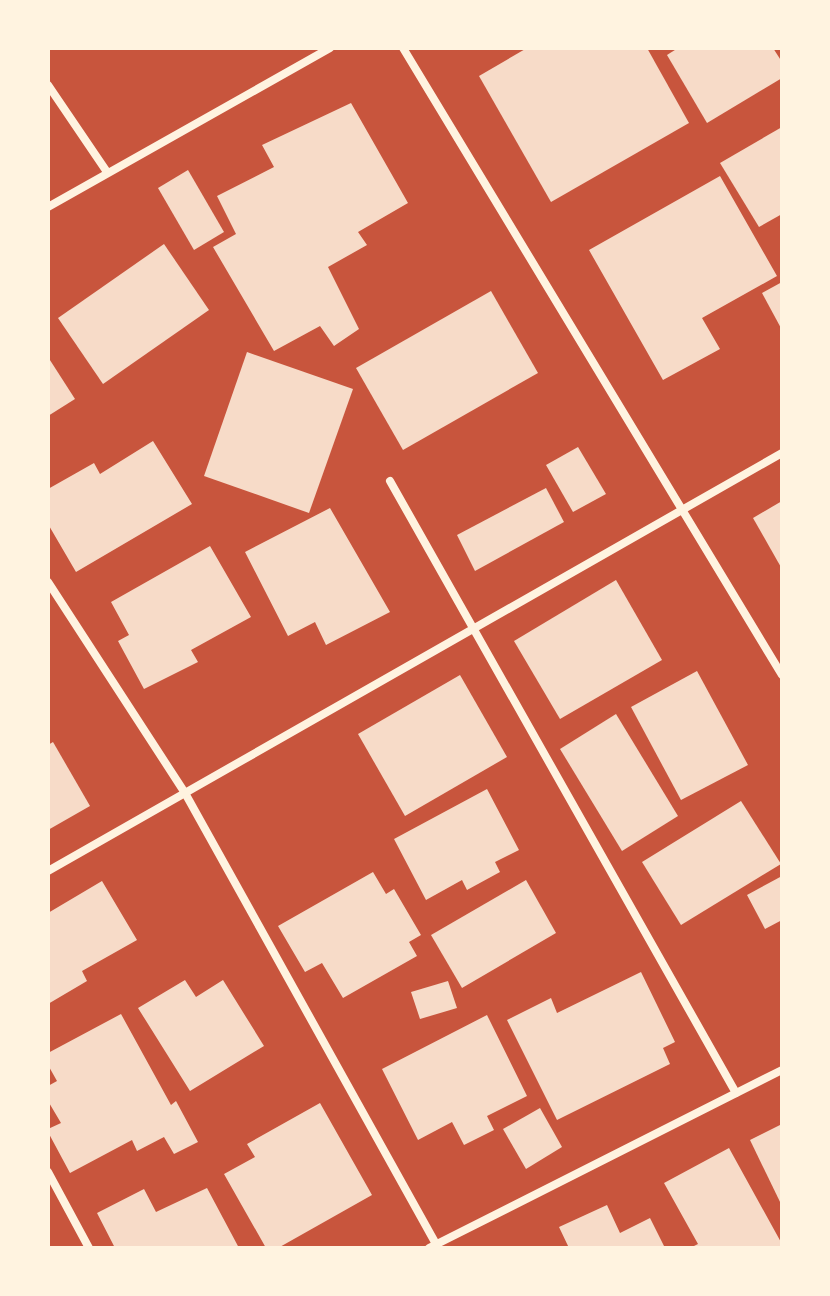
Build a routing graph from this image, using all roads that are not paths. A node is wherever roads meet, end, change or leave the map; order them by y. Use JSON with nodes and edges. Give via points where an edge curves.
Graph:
{"nodes":[{"id":1,"x":330,"y":48,"type":"edge"},
{"id":2,"x":403,"y":48,"type":"edge"},
{"id":3,"x":48,"y":85,"type":"edge"},
{"id":4,"x":107,"y":172,"type":"junction"},
{"id":5,"x":48,"y":207,"type":"edge"},
{"id":6,"x":782,"y":453,"type":"edge"},
{"id":7,"x":390,"y":481,"type":"dead end"},
{"id":8,"x":683,"y":511,"type":"junction"},
{"id":9,"x":48,"y":582,"type":"edge"},
{"id":10,"x":473,"y":629,"type":"junction"},
{"id":11,"x":782,"y":675,"type":"edge"},
{"id":12,"x":185,"y":793,"type":"junction"},
{"id":13,"x":48,"y":871,"type":"edge"},
{"id":14,"x":782,"y":1070,"type":"edge"},
{"id":15,"x":736,"y":1093,"type":"junction"},
{"id":16,"x":48,"y":1172,"type":"edge"},
{"id":17,"x":432,"y":1246,"type":"edge"},
{"id":18,"x":89,"y":1248,"type":"edge"}],
"edges":[{"from":1,"to":4,"type":"street"},
{"from":2,"to":8,"type":"street"},
{"from":3,"to":4,"type":"street"},
{"from":4,"to":5,"type":"street"},
{"from":6,"to":8,"type":"street"},
{"from":7,"to":10,"type":"street"},
{"from":8,"to":10,"type":"street"},
{"from":8,"to":11,"type":"street"},
{"from":9,"to":12,"type":"street"},
{"from":10,"to":12,"type":"street"},
{"from":10,"to":15,"type":"street"},
{"from":12,"to":13,"type":"street"},
{"from":12,"to":17,"type":"street"},
{"from":14,"to":15,"type":"street"},
{"from":15,"to":17,"type":"street"},
{"from":16,"to":18,"type":"street"}]}
